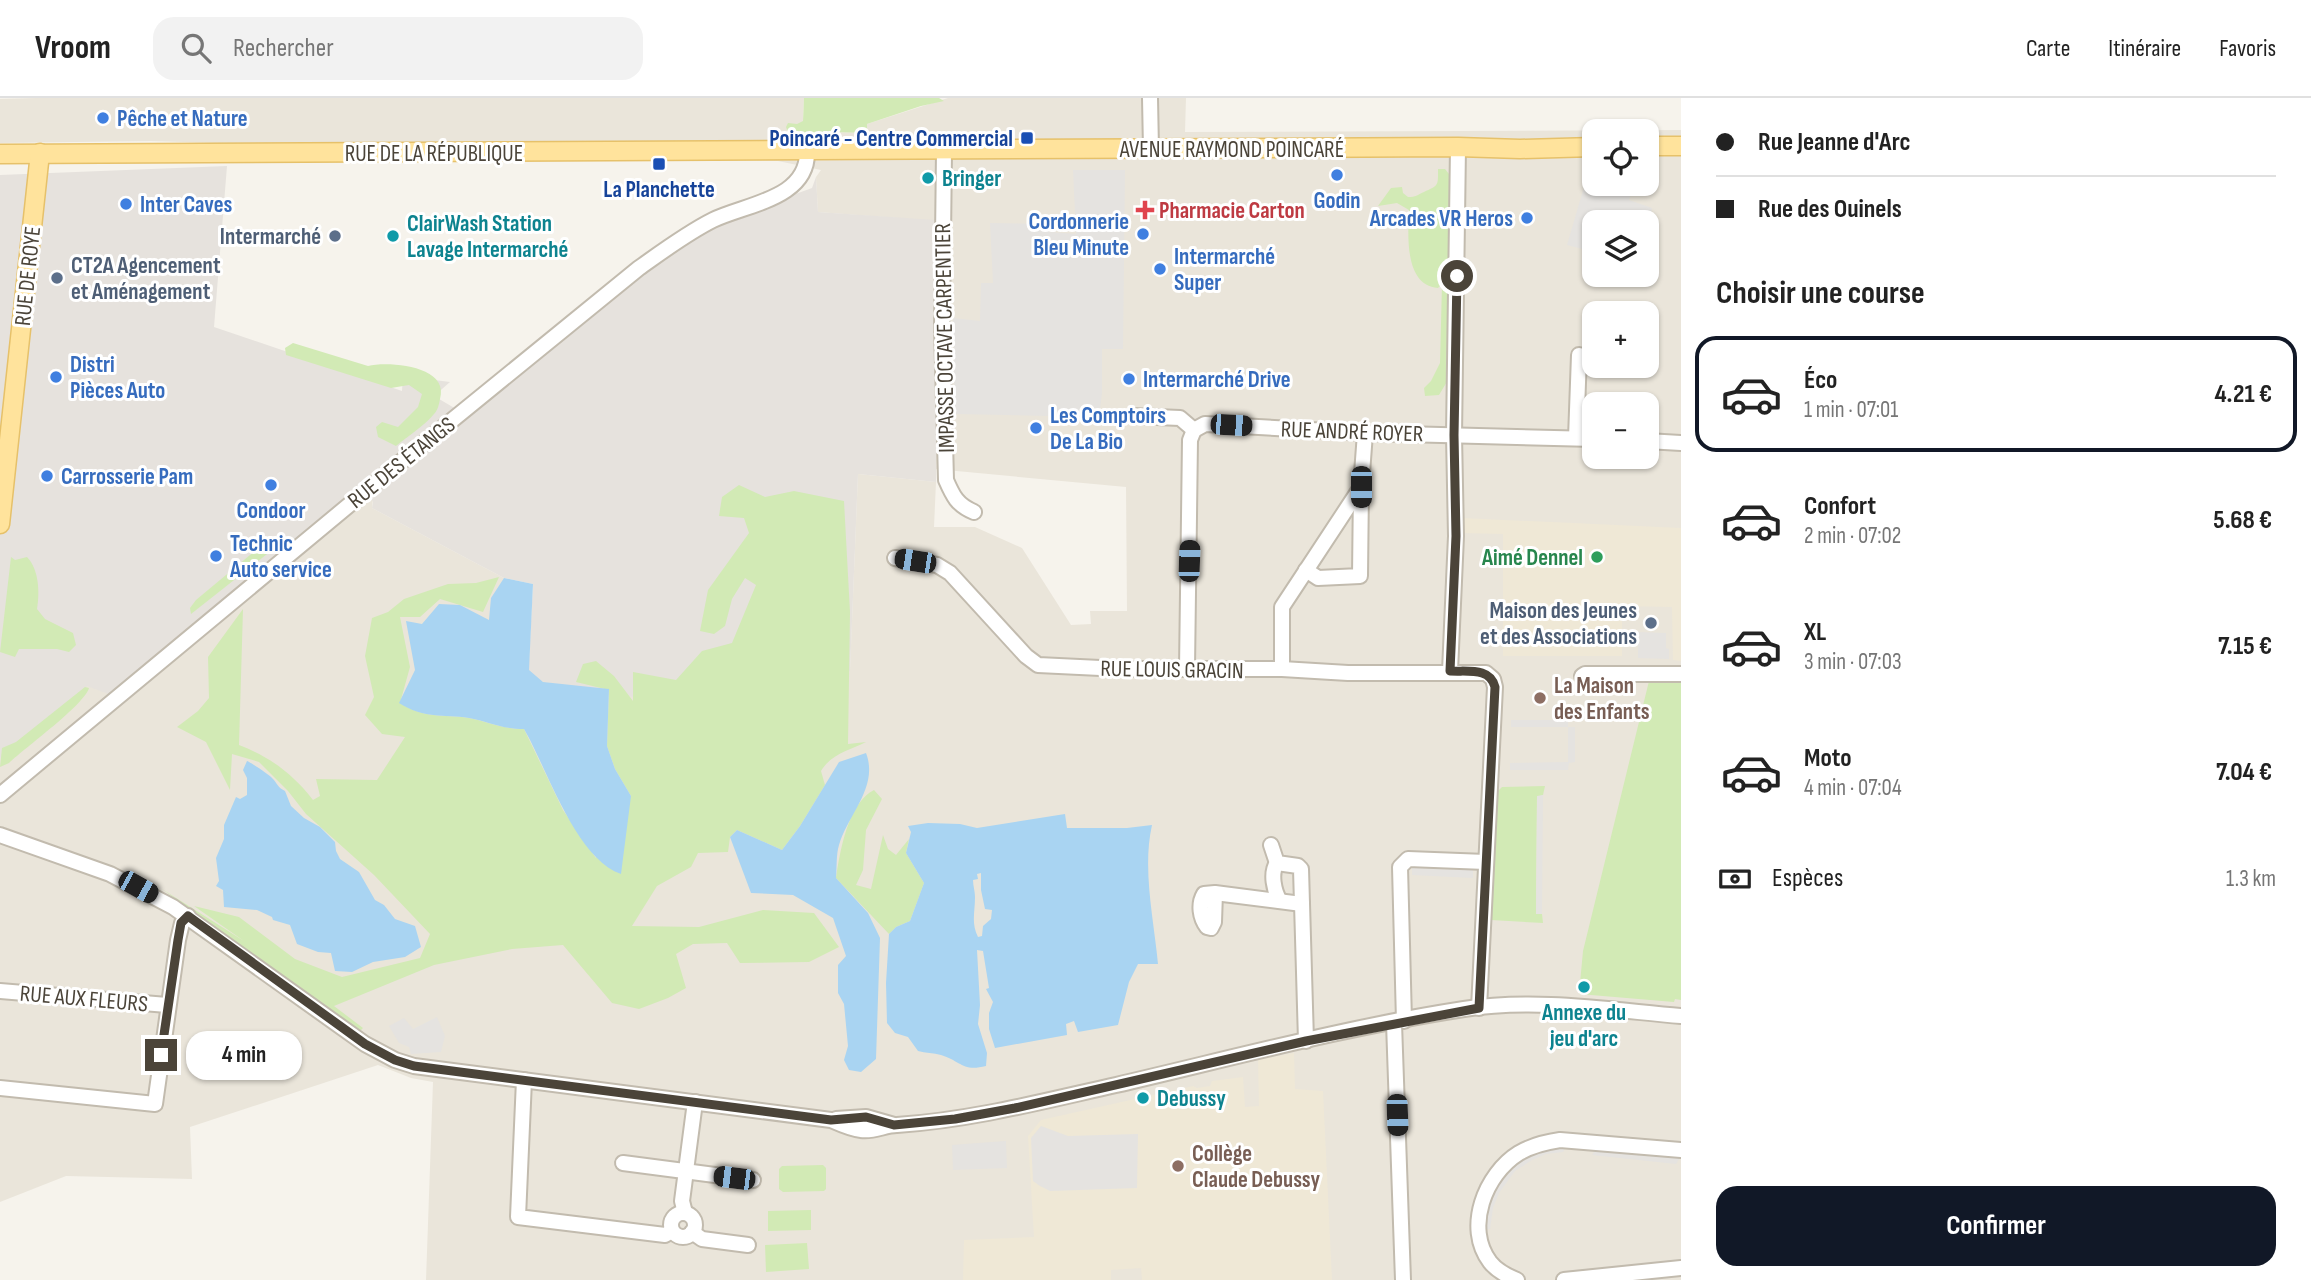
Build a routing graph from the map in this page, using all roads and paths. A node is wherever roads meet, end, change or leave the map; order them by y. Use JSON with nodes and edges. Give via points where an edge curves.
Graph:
{"nodes":[{"id":1,"x":1150,"y":98,"type":"edge"},
{"id":2,"x":1659,"y":146,"type":"edge"},
{"id":3,"x":1681,"y":146,"type":"edge"},
{"id":4,"x":1458,"y":147,"type":"junction"},
{"id":5,"x":1582,"y":147,"type":"edge"},
{"id":6,"x":1151,"y":149,"type":"junction"},
{"id":7,"x":869,"y":151,"type":"joint"},
{"id":8,"x":944,"y":151,"type":"junction"},
{"id":9,"x":807,"y":152,"type":"junction"},
{"id":10,"x":40,"y":153,"type":"junction"},
{"id":11,"x":0,"y":154,"type":"edge"},
{"id":12,"x":1579,"y":355,"type":"dead end"},
{"id":13,"x":1132,"y":416,"type":"dead end"},
{"id":14,"x":1195,"y":430,"type":"junction"},
{"id":15,"x":1365,"y":433,"type":"junction"},
{"id":16,"x":1454,"y":435,"type":"junction"},
{"id":17,"x":1576,"y":438,"type":"junction"},
{"id":18,"x":1582,"y":438,"type":"edge"},
{"id":19,"x":1659,"y":442,"type":"edge"},
{"id":20,"x":1681,"y":443,"type":"edge"},
{"id":21,"x":1361,"y":487,"type":"junction"},
{"id":22,"x":974,"y":512,"type":"dead end"},
{"id":23,"x":0,"y":524,"type":"edge"},
{"id":24,"x":895,"y":558,"type":"dead end"},
{"id":25,"x":1306,"y":570,"type":"junction"},
{"id":26,"x":1187,"y":669,"type":"junction"},
{"id":27,"x":1282,"y":669,"type":"junction"},
{"id":28,"x":1450,"y":671,"type":"junction"},
{"id":29,"x":1681,"y":674,"type":"edge"},
{"id":30,"x":1582,"y":676,"type":"dead end"},
{"id":31,"x":0,"y":795,"type":"edge"},
{"id":32,"x":0,"y":835,"type":"edge"},
{"id":33,"x":1271,"y":845,"type":"dead end"},
{"id":34,"x":1486,"y":862,"type":"junction"},
{"id":35,"x":1277,"y":863,"type":"junction"},
{"id":36,"x":1215,"y":894,"type":"dead end"},
{"id":37,"x":1280,"y":901,"type":"junction"},
{"id":38,"x":1301,"y":904,"type":"junction"},
{"id":39,"x":188,"y":916,"type":"junction"},
{"id":40,"x":0,"y":991,"type":"edge"},
{"id":41,"x":167,"y":1005,"type":"junction"},
{"id":42,"x":1479,"y":1008,"type":"junction"},
{"id":43,"x":1681,"y":1016,"type":"edge"},
{"id":44,"x":1399,"y":1022,"type":"junction"},
{"id":45,"x":1306,"y":1041,"type":"junction"},
{"id":46,"x":524,"y":1080,"type":"junction"},
{"id":47,"x":0,"y":1088,"type":"edge"},
{"id":48,"x":695,"y":1102,"type":"junction"},
{"id":49,"x":1681,"y":1150,"type":"edge"},
{"id":50,"x":623,"y":1163,"type":"dead end"},
{"id":51,"x":686,"y":1172,"type":"junction"},
{"id":52,"x":753,"y":1180,"type":"dead end"},
{"id":53,"x":685,"y":1213,"type":"junction"},
{"id":54,"x":672,"y":1231,"type":"junction"},
{"id":55,"x":692,"y":1232,"type":"junction"},
{"id":56,"x":748,"y":1245,"type":"dead end"},
{"id":57,"x":1681,"y":1268,"type":"edge"},
{"id":58,"x":1403,"y":1280,"type":"edge"},
{"id":59,"x":1517,"y":1280,"type":"edge"},
{"id":60,"x":1564,"y":1280,"type":"edge"}],
"edges":[{"from":1,"to":6,"type":"street"},
{"from":2,"to":3,"type":"main road"},
{"from":4,"to":5,"type":"main road","name":"AVENUE RAYMOND POINCARÉ"},
{"from":4,"to":6,"type":"main road","name":"AVENUE RAYMOND POINCARÉ"},
{"from":4,"to":16,"type":"street"},
{"from":6,"to":8,"type":"main road","name":"AVENUE RAYMOND POINCARÉ"},
{"from":7,"to":8,"type":"main road","name":"AVENUE RAYMOND POINCARÉ"},
{"from":7,"to":9,"type":"main road","name":"RUE DE LA RÉPUBLIQUE"},
{"from":8,"to":22,"type":"street","name":"IMPASSE OCTAVE CARPENTIER","via":[[946,480],[953,498]]},
{"from":9,"to":10,"type":"main road","name":"RUE DE LA RÉPUBLIQUE"},
{"from":9,"to":31,"type":"street","name":"RUE DES ÉTANGS","via":[[807,167],[794,184],[775,198],[713,221],[639,268]]},
{"from":10,"to":11,"type":"main road","name":"RUE DE LA RÉPUBLIQUE"},
{"from":10,"to":23,"type":"main road","name":"RUE DE ROYE"},
{"from":12,"to":17,"type":"street"},
{"from":13,"to":14,"type":"street","via":[[1180,418]]},
{"from":14,"to":15,"type":"street","name":"RUE ANDRÉ ROYER","via":[[1205,424]]},
{"from":14,"to":26,"type":"street","via":[[1189,440]]},
{"from":15,"to":16,"type":"street","name":"RUE ANDRÉ ROYER"},
{"from":15,"to":21,"type":"street"},
{"from":16,"to":17,"type":"street","name":"RUE ANDRÉ ROYER"},
{"from":16,"to":28,"type":"street","via":[[1456,536]]},
{"from":17,"to":18,"type":"street","name":"RUE ANDRÉ ROYER"},
{"from":19,"to":20,"type":"street"},
{"from":21,"to":25,"type":"street"},
{"from":21,"to":25,"type":"street","via":[[1360,576],[1318,578]]},
{"from":24,"to":26,"type":"street","name":"RUE LOUIS GRACIN","via":[[937,565],[950,573],[1038,665]]},
{"from":25,"to":27,"type":"street","via":[[1282,607]]},
{"from":26,"to":27,"type":"street","name":"RUE LOUIS GRACIN"},
{"from":27,"to":28,"type":"street","name":"RUE LOUIS GRACIN"},
{"from":28,"to":34,"type":"street","name":"RUE LOUIS GRACIN","via":[[1486,673],[1495,687]]},
{"from":29,"to":30,"type":"street"},
{"from":32,"to":39,"type":"street","via":[[110,874]]},
{"from":33,"to":35,"type":"street"},
{"from":34,"to":42,"type":"street"},
{"from":34,"to":44,"type":"street","via":[[1408,859],[1400,867]]},
{"from":35,"to":37,"type":"street","via":[[1275,892]]},
{"from":35,"to":38,"type":"street","via":[[1301,869]]},
{"from":36,"to":37,"type":"street"},
{"from":37,"to":38,"type":"street"},
{"from":38,"to":45,"type":"street"},
{"from":39,"to":41,"type":"street","via":[[181,923]]},
{"from":39,"to":46,"type":"street","via":[[365,1044],[395,1060]]},
{"from":40,"to":41,"type":"street","name":"RUE AUX FLEURS"},
{"from":41,"to":47,"type":"street","via":[[155,1104]]},
{"from":42,"to":43,"type":"street","via":[[1577,1007]]},
{"from":42,"to":44,"type":"street"},
{"from":44,"to":45,"type":"street"},
{"from":44,"to":58,"type":"street"},
{"from":45,"to":48,"type":"street","via":[[996,1112],[874,1130]]},
{"from":46,"to":48,"type":"street"},
{"from":46,"to":54,"type":"street","via":[[518,1217],[665,1235]]},
{"from":48,"to":51,"type":"street"},
{"from":49,"to":59,"type":"street","via":[[1560,1140],[1509,1161],[1489,1185],[1478,1226],[1492,1265]]},
{"from":50,"to":51,"type":"street"},
{"from":51,"to":52,"type":"street"},
{"from":51,"to":53,"type":"street"},
{"from":53,"to":54,"type":"street","via":[[672,1219]]},
{"from":53,"to":55,"type":"street","via":[[694,1220]]},
{"from":54,"to":55,"type":"street","via":[[682,1237]]},
{"from":55,"to":56,"type":"street","via":[[702,1239]]},
{"from":57,"to":60,"type":"street"}]}
